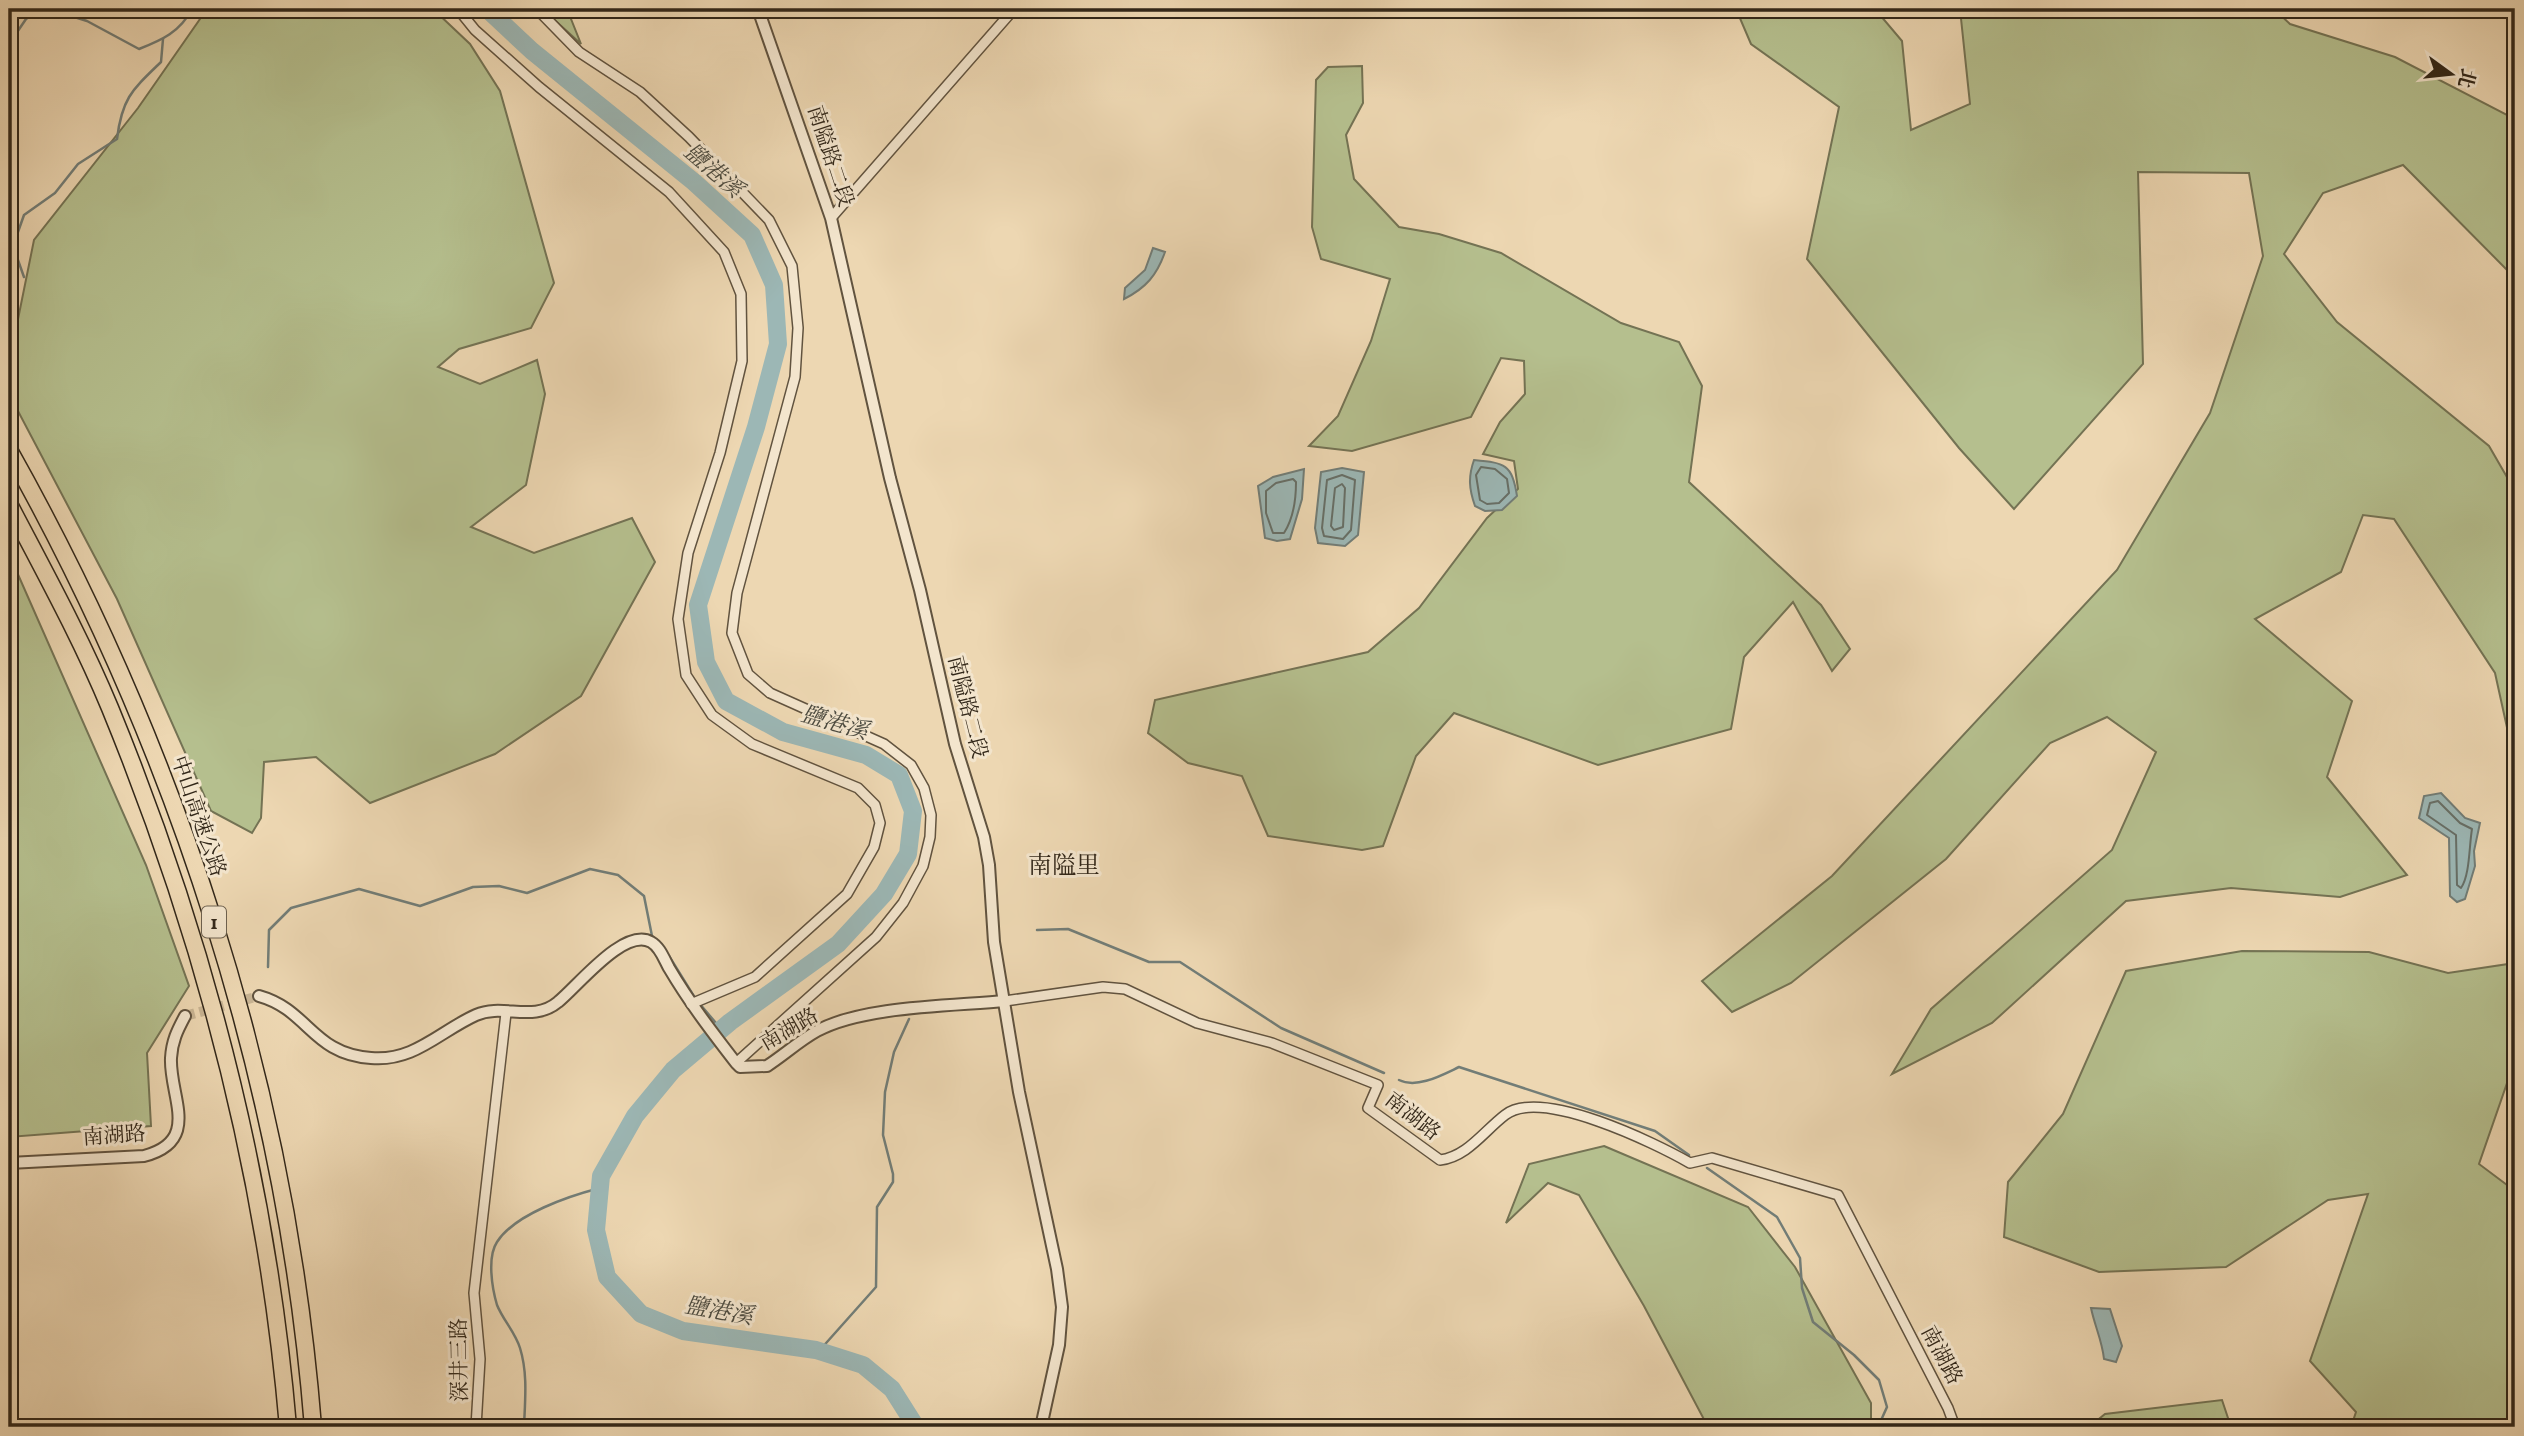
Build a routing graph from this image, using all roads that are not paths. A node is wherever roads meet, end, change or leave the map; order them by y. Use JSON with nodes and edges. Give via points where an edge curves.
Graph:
{"nodes":[{"id":1,"x":457,"y":9,"type":"edge"},
{"id":2,"x":537,"y":9,"type":"edge"},
{"id":3,"x":758,"y":9,"type":"edge"},
{"id":4,"x":1014,"y":9,"type":"edge"},
{"id":5,"x":831,"y":218,"type":"junction"},
{"id":6,"x":9,"y":450,"type":"edge"},
{"id":7,"x":9,"y":504,"type":"edge"},
{"id":8,"x":259,"y":996,"type":"tunnel mouth"},
{"id":9,"x":1005,"y":1001,"type":"junction"},
{"id":10,"x":691,"y":1004,"type":"junction"},
{"id":11,"x":506,"y":1013,"type":"junction"},
{"id":12,"x":185,"y":1016,"type":"dead end"},
{"id":13,"x":736,"y":1063,"type":"junction"},
{"id":14,"x":9,"y":1163,"type":"edge"},
{"id":15,"x":288,"y":1427,"type":"edge"},
{"id":16,"x":313,"y":1427,"type":"edge"},
{"id":17,"x":476,"y":1427,"type":"edge"},
{"id":18,"x":1041,"y":1427,"type":"edge"},
{"id":19,"x":1955,"y":1427,"type":"edge"}],
"edges":[{"from":1,"to":10,"type":"street","via":[[539,87],[669,192],[724,252],[741,294],[742,361],[720,453],[688,553],[678,620],[686,674],[712,715],[752,744],[858,788],[875,805],[880,823],[874,847],[847,894],[754,977]]},
{"from":2,"to":13,"type":"street","via":[[579,52],[640,92],[689,137],[769,220],[792,266],[798,328],[795,377],[737,593],[732,633],[748,674],[770,693],[884,744],[911,765],[924,788],[931,815],[923,866],[903,903],[876,937]]},
{"from":3,"to":5,"type":"street","name":"南隘路二段"},
{"from":4,"to":5,"type":"street"},
{"from":5,"to":9,"type":"street","name":"南隘路二段","via":[[955,744],[984,837]]},
{"from":6,"to":16,"type":"highway","name":"中山高速公路","number":"1","via":[[131,694],[221,944],[283,1202]]},
{"from":7,"to":15,"type":"highway","number":"1","via":[[109,706],[203,971],[259,1206]]},
{"from":8,"to":11,"type":"street","via":[[277,1001],[331,1048],[370,1058],[412,1054],[478,1014]]},
{"from":9,"to":13,"type":"street","name":"南湖路","via":[[883,1012],[817,1030],[767,1066],[740,1067]]},
{"from":9,"to":18,"type":"street","name":"南隘路二段","via":[[1062,1307],[1059,1345]]},
{"from":9,"to":19,"type":"street","name":"南湖路","via":[[1103,987],[1140,994],[1197,1023],[1272,1043],[1378,1085],[1368,1108],[1440,1160],[1453,1158],[1506,1114],[1518,1108],[1541,1107],[1658,1144],[1690,1163],[1712,1158],[1838,1195]]},
{"from":10,"to":11,"type":"street","via":[[660,951],[640,939],[618,947],[555,1005],[533,1014]]},
{"from":10,"to":13,"type":"street"},
{"from":11,"to":17,"type":"street","name":"深井三路","via":[[474,1293],[481,1370]]},
{"from":12,"to":14,"type":"street","name":"南湖路","via":[[173,1040],[170,1062],[180,1117],[170,1142],[144,1156]]}]}
